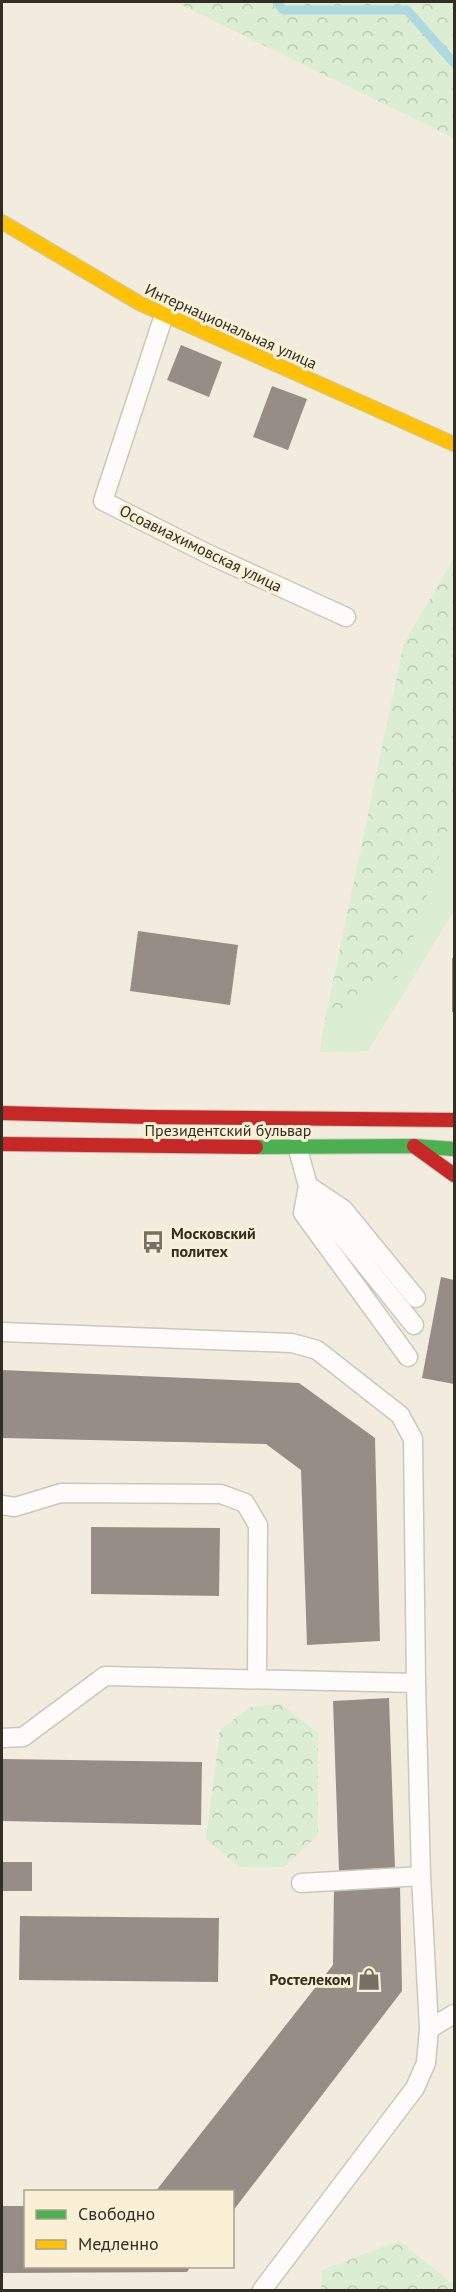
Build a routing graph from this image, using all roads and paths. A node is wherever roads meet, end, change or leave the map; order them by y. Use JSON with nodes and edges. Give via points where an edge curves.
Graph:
{"nodes":[{"id":1,"x":2,"y":222,"type":"edge"},
{"id":2,"x":164,"y":315,"type":"junction"},
{"id":3,"x":454,"y":444,"type":"edge"},
{"id":4,"x":346,"y":617,"type":"dead end"},
{"id":5,"x":2,"y":1113,"type":"edge"},
{"id":6,"x":454,"y":1120,"type":"edge"},
{"id":7,"x":2,"y":1144,"type":"edge"},
{"id":8,"x":297,"y":1146,"type":"junction"},
{"id":9,"x":414,"y":1146,"type":"junction"},
{"id":10,"x":454,"y":1149,"type":"edge"},
{"id":11,"x":454,"y":1175,"type":"edge"},
{"id":12,"x":308,"y":1186,"type":"junction"},
{"id":13,"x":416,"y":1298,"type":"dead end"},
{"id":14,"x":414,"y":1325,"type":"dead end"},
{"id":15,"x":2,"y":1332,"type":"edge"},
{"id":16,"x":408,"y":1357,"type":"dead end"},
{"id":17,"x":2,"y":1504,"type":"edge"},
{"id":18,"x":257,"y":1678,"type":"junction"},
{"id":19,"x":416,"y":1683,"type":"junction"},
{"id":20,"x":2,"y":1738,"type":"edge"},
{"id":21,"x":422,"y":1876,"type":"junction"},
{"id":22,"x":301,"y":1883,"type":"dead end"},
{"id":23,"x":454,"y":2014,"type":"edge"},
{"id":24,"x":429,"y":2029,"type":"junction"},
{"id":25,"x":262,"y":2290,"type":"edge"}],
"edges":[{"from":1,"to":2,"type":"main road","name":"Интернациональная улица"},
{"from":2,"to":3,"type":"main road","name":"Интернациональная улица"},
{"from":2,"to":4,"type":"lane","name":"Осоавиахимовская улица","via":[[103,501]]},
{"from":5,"to":6,"type":"main road","name":"Президентский бульвар"},
{"from":7,"to":8,"type":"main road","name":"Президентский бульвар"},
{"from":8,"to":9,"type":"main road","name":"Президентский бульвар"},
{"from":8,"to":12,"type":"lane"},
{"from":9,"to":10,"type":"main road","name":"Президентский бульвар"},
{"from":9,"to":11,"type":"main road"},
{"from":12,"to":13,"type":"lane","via":[[343,1209]]},
{"from":12,"to":14,"type":"lane","via":[[322,1211]]},
{"from":12,"to":16,"type":"lane","via":[[303,1213]]},
{"from":15,"to":19,"type":"lane","via":[[292,1343],[317,1350],[400,1415],[413,1439]]},
{"from":17,"to":18,"type":"lane","via":[[15,1507],[61,1493],[221,1494],[245,1503],[258,1525]]},
{"from":18,"to":19,"type":"lane"},
{"from":18,"to":20,"type":"lane","via":[[105,1676],[23,1737]]},
{"from":19,"to":21,"type":"lane"},
{"from":21,"to":22,"type":"lane"},
{"from":21,"to":24,"type":"lane"},
{"from":23,"to":24,"type":"lane"},
{"from":24,"to":25,"type":"lane","via":[[426,2063],[415,2088]]}]}
